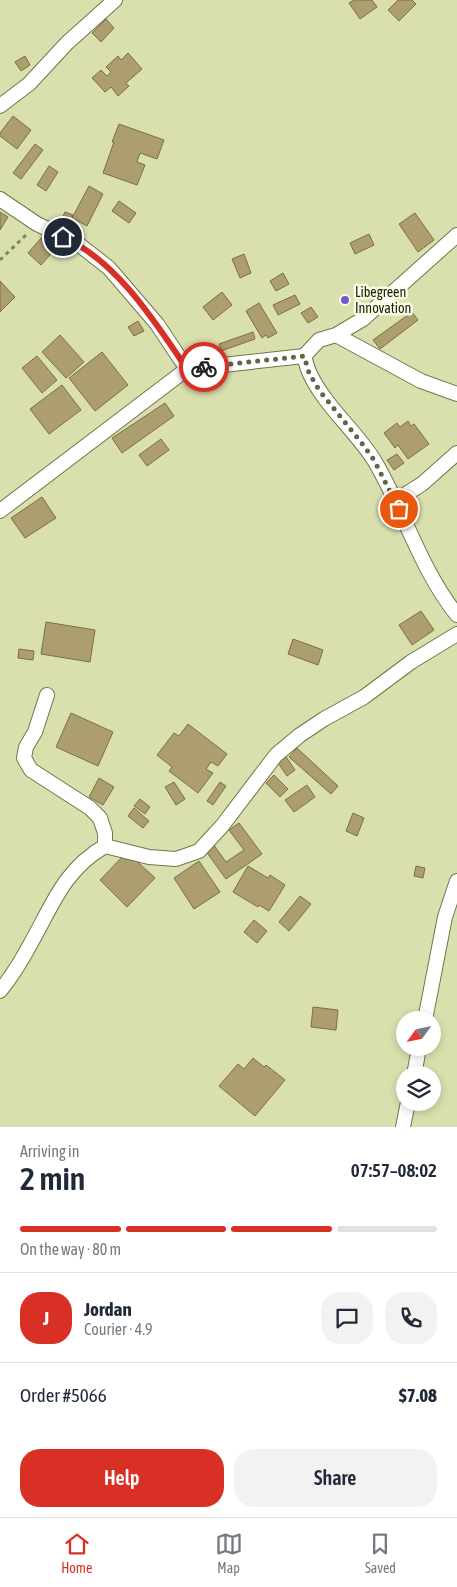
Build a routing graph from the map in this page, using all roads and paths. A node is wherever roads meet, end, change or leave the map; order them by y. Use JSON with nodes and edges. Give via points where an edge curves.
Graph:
{"nodes":[{"id":1,"x":115,"y":0,"type":"edge"},
{"id":2,"x":0,"y":106,"type":"edge"},
{"id":3,"x":0,"y":199,"type":"edge"},
{"id":4,"x":36,"y":224,"type":"junction"},
{"id":5,"x":457,"y":235,"type":"edge"},
{"id":6,"x":0,"y":260,"type":"edge"},
{"id":7,"x":336,"y":335,"type":"junction"},
{"id":8,"x":304,"y":356,"type":"junction"},
{"id":9,"x":187,"y":369,"type":"junction"},
{"id":10,"x":457,"y":394,"type":"edge"},
{"id":11,"x":457,"y":453,"type":"edge"},
{"id":12,"x":395,"y":501,"type":"junction"},
{"id":13,"x":0,"y":511,"type":"edge"},
{"id":14,"x":457,"y":615,"type":"edge"},
{"id":15,"x":457,"y":634,"type":"edge"},
{"id":16,"x":47,"y":695,"type":"dead end"},
{"id":17,"x":105,"y":846,"type":"junction"},
{"id":18,"x":457,"y":881,"type":"edge"},
{"id":19,"x":0,"y":991,"type":"edge"},
{"id":20,"x":427,"y":1011,"type":"edge"},
{"id":21,"x":406,"y":1111,"type":"edge"},
{"id":22,"x":403,"y":1127,"type":"edge"}],
"edges":[{"from":1,"to":2,"type":"street","via":[[67,43],[29,84]]},
{"from":3,"to":4,"type":"street"},
{"from":4,"to":6,"type":"path"},
{"from":4,"to":9,"type":"street","via":[[77,243],[108,268],[157,324]]},
{"from":5,"to":7,"type":"street","via":[[363,319]]},
{"from":7,"to":8,"type":"street","via":[[319,340]]},
{"from":7,"to":10,"type":"street","via":[[420,381]]},
{"from":8,"to":9,"type":"street"},
{"from":8,"to":12,"type":"street","via":[[319,390],[374,460]]},
{"from":9,"to":13,"type":"street"},
{"from":11,"to":12,"type":"street","via":[[422,484]]},
{"from":12,"to":14,"type":"street","via":[[421,558]]},
{"from":15,"to":17,"type":"street","via":[[276,755],[199,851],[176,859],[149,857]]},
{"from":16,"to":17,"type":"street","via":[[24,758],[31,770],[100,818]]},
{"from":17,"to":19,"type":"street","via":[[73,870],[12,976]]},
{"from":18,"to":20,"type":"street","via":[[445,917]]},
{"from":21,"to":22,"type":"street"}]}
